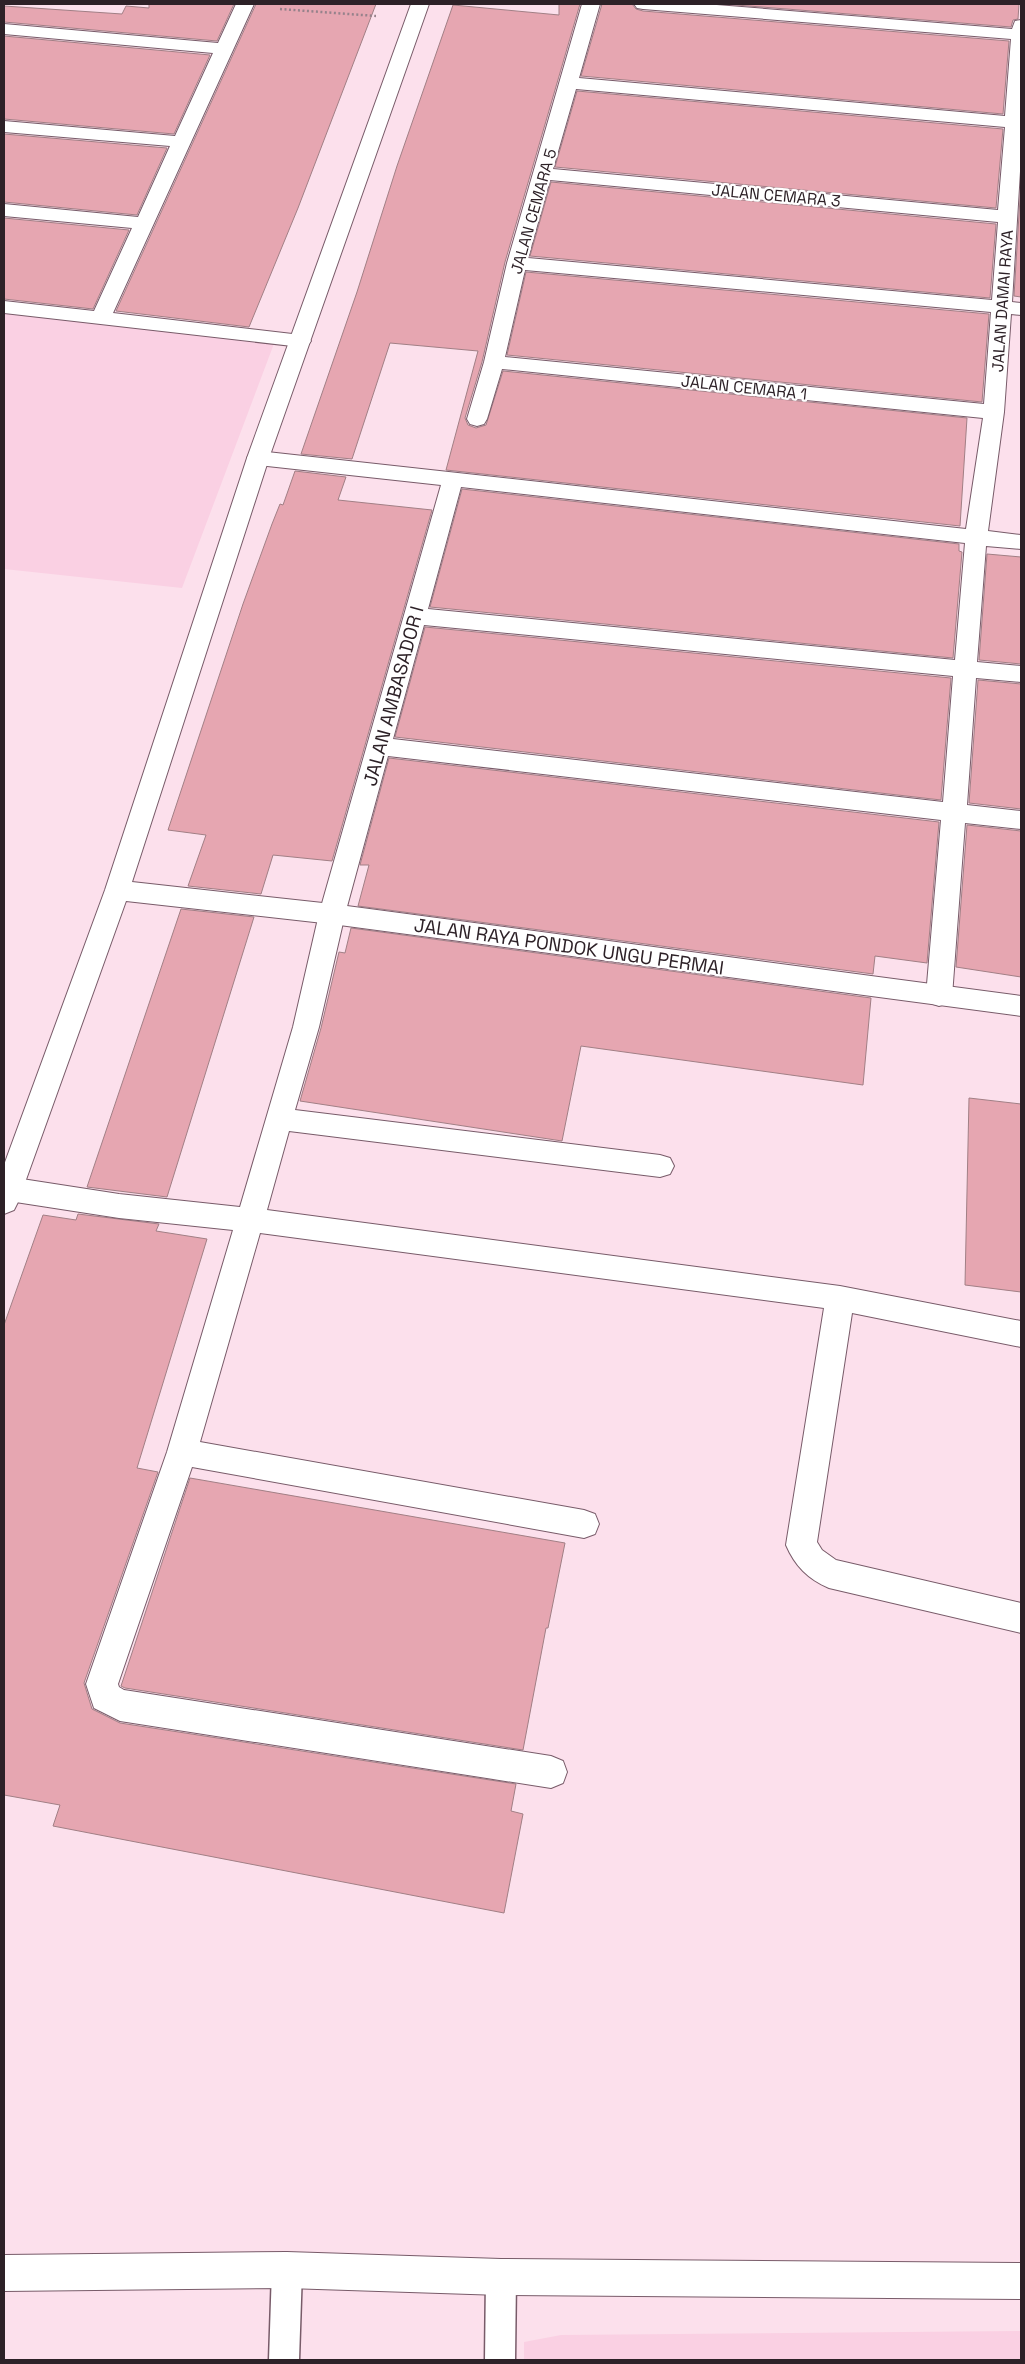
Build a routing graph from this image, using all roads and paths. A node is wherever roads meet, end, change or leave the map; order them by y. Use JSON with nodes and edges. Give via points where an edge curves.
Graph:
{"nodes":[{"id":1,"x":591,"y":4,"type":"edge"},
{"id":2,"x":643,"y":4,"type":"edge"},
{"id":3,"x":245,"y":5,"type":"edge"},
{"id":4,"x":417,"y":11,"type":"edge"},
{"id":5,"x":1021,"y":25,"type":"edge"},
{"id":6,"x":4,"y":29,"type":"edge"},
{"id":7,"x":1021,"y":35,"type":"edge"},
{"id":8,"x":226,"y":50,"type":"junction"},
{"id":9,"x":570,"y":83,"type":"junction"},
{"id":10,"x":1018,"y":123,"type":"edge"},
{"id":11,"x":4,"y":126,"type":"edge"},
{"id":12,"x":183,"y":142,"type":"junction"},
{"id":13,"x":544,"y":174,"type":"junction"},
{"id":14,"x":4,"y":210,"type":"edge"},
{"id":15,"x":1008,"y":217,"type":"junction"},
{"id":16,"x":144,"y":223,"type":"junction"},
{"id":17,"x":517,"y":263,"type":"junction"},
{"id":18,"x":4,"y":307,"type":"edge"},
{"id":19,"x":1001,"y":307,"type":"junction"},
{"id":20,"x":1021,"y":309,"type":"edge"},
{"id":21,"x":102,"y":317,"type":"junction"},
{"id":22,"x":301,"y":341,"type":"junction"},
{"id":23,"x":494,"y":362,"type":"junction"},
{"id":24,"x":994,"y":412,"type":"junction"},
{"id":25,"x":477,"y":419,"type":"dead end"},
{"id":26,"x":258,"y":458,"type":"junction"},
{"id":27,"x":453,"y":479,"type":"junction"},
{"id":28,"x":976,"y":537,"type":"junction"},
{"id":29,"x":1021,"y":542,"type":"edge"},
{"id":30,"x":415,"y":616,"type":"junction"},
{"id":31,"x":965,"y":668,"type":"junction"},
{"id":32,"x":1021,"y":674,"type":"edge"},
{"id":33,"x":379,"y":746,"type":"junction"},
{"id":34,"x":954,"y":812,"type":"junction"},
{"id":35,"x":1021,"y":820,"type":"edge"},
{"id":36,"x":117,"y":890,"type":"junction"},
{"id":37,"x":332,"y":914,"type":"junction"},
{"id":38,"x":940,"y":996,"type":"junction"},
{"id":39,"x":1021,"y":1006,"type":"edge"},
{"id":40,"x":279,"y":1119,"type":"junction"},
{"id":41,"x":660,"y":1166,"type":"dead end"},
{"id":42,"x":6,"y":1195,"type":"edge"},
{"id":43,"x":250,"y":1220,"type":"junction"},
{"id":44,"x":840,"y":1298,"type":"junction"},
{"id":45,"x":1021,"y":1334,"type":"edge"},
{"id":46,"x":182,"y":1452,"type":"junction"},
{"id":47,"x":584,"y":1524,"type":"dead end"},
{"id":48,"x":1021,"y":1618,"type":"edge"},
{"id":49,"x":551,"y":1772,"type":"dead end"},
{"id":50,"x":286,"y":2270,"type":"junction"},
{"id":51,"x":4,"y":2273,"type":"edge"},
{"id":52,"x":501,"y":2277,"type":"junction"},
{"id":53,"x":1021,"y":2281,"type":"edge"},
{"id":54,"x":284,"y":2360,"type":"edge"},
{"id":55,"x":500,"y":2360,"type":"edge"}],
"edges":[{"from":1,"to":9,"type":"street","name":"JALAN CEMARA 5"},
{"from":2,"to":7,"type":"street"},
{"from":3,"to":4,"type":"path"},
{"from":3,"to":8,"type":"street"},
{"from":4,"to":22,"type":"street"},
{"from":5,"to":7,"type":"street","name":"JALAN DAMAI RAYA"},
{"from":6,"to":8,"type":"street"},
{"from":7,"to":10,"type":"street","name":"JALAN DAMAI RAYA"},
{"from":8,"to":12,"type":"street"},
{"from":9,"to":10,"type":"street"},
{"from":9,"to":13,"type":"street","name":"JALAN CEMARA 5"},
{"from":10,"to":15,"type":"street","name":"JALAN DAMAI RAYA"},
{"from":11,"to":12,"type":"street"},
{"from":12,"to":16,"type":"street"},
{"from":13,"to":15,"type":"street","name":"JALAN CEMARA 3"},
{"from":13,"to":17,"type":"street","name":"JALAN CEMARA 5"},
{"from":14,"to":16,"type":"street"},
{"from":15,"to":19,"type":"street","name":"JALAN DAMAI RAYA"},
{"from":16,"to":21,"type":"street"},
{"from":17,"to":19,"type":"street"},
{"from":17,"to":23,"type":"street","name":"JALAN CEMARA 5"},
{"from":18,"to":21,"type":"street"},
{"from":19,"to":20,"type":"street"},
{"from":19,"to":24,"type":"street","name":"JALAN DAMAI RAYA"},
{"from":21,"to":22,"type":"street"},
{"from":22,"to":26,"type":"street"},
{"from":23,"to":24,"type":"street","name":"JALAN CEMARA 1"},
{"from":23,"to":25,"type":"street","name":"JALAN CEMARA 5"},
{"from":24,"to":28,"type":"street","name":"JALAN DAMAI RAYA"},
{"from":26,"to":27,"type":"street"},
{"from":26,"to":36,"type":"street"},
{"from":27,"to":28,"type":"street"},
{"from":27,"to":30,"type":"street","name":"JALAN AMBASADOR I"},
{"from":28,"to":29,"type":"street"},
{"from":28,"to":31,"type":"street","name":"JALAN DAMAI RAYA"},
{"from":30,"to":31,"type":"street"},
{"from":30,"to":33,"type":"street","name":"JALAN AMBASADOR I"},
{"from":31,"to":32,"type":"street"},
{"from":31,"to":34,"type":"street","name":"JALAN DAMAI RAYA"},
{"from":33,"to":34,"type":"street"},
{"from":33,"to":37,"type":"street","name":"JALAN AMBASADOR I"},
{"from":34,"to":35,"type":"street"},
{"from":34,"to":38,"type":"street","name":"JALAN DAMAI RAYA"},
{"from":36,"to":37,"type":"street","name":"JALAN RAYA PONDOK UNGU PERMAI"},
{"from":36,"to":42,"type":"street"},
{"from":37,"to":38,"type":"street","name":"JALAN RAYA PONDOK UNGU PERMAI"},
{"from":37,"to":40,"type":"street","name":"JALAN AMBASADOR I","via":[[306,1026]]},
{"from":38,"to":39,"type":"street","name":"JALAN RAYA PONDOK UNGU PERMAI"},
{"from":40,"to":41,"type":"street"},
{"from":40,"to":43,"type":"street","name":"JALAN AMBASADOR I"},
{"from":42,"to":43,"type":"street"},
{"from":43,"to":44,"type":"street"},
{"from":43,"to":46,"type":"street","name":"JALAN AMBASADOR I"},
{"from":44,"to":45,"type":"street"},
{"from":44,"to":48,"type":"street","via":[[801,1545],[811,1560],[828,1573]]},
{"from":46,"to":47,"type":"street"},
{"from":46,"to":49,"type":"street","name":"JALAN AMBASADOR I","via":[[102,1684],[106,1697],[120,1705]]},
{"from":50,"to":51,"type":"street"},
{"from":50,"to":52,"type":"street"},
{"from":50,"to":54,"type":"lane"},
{"from":52,"to":53,"type":"street"},
{"from":52,"to":55,"type":"lane"}]}
